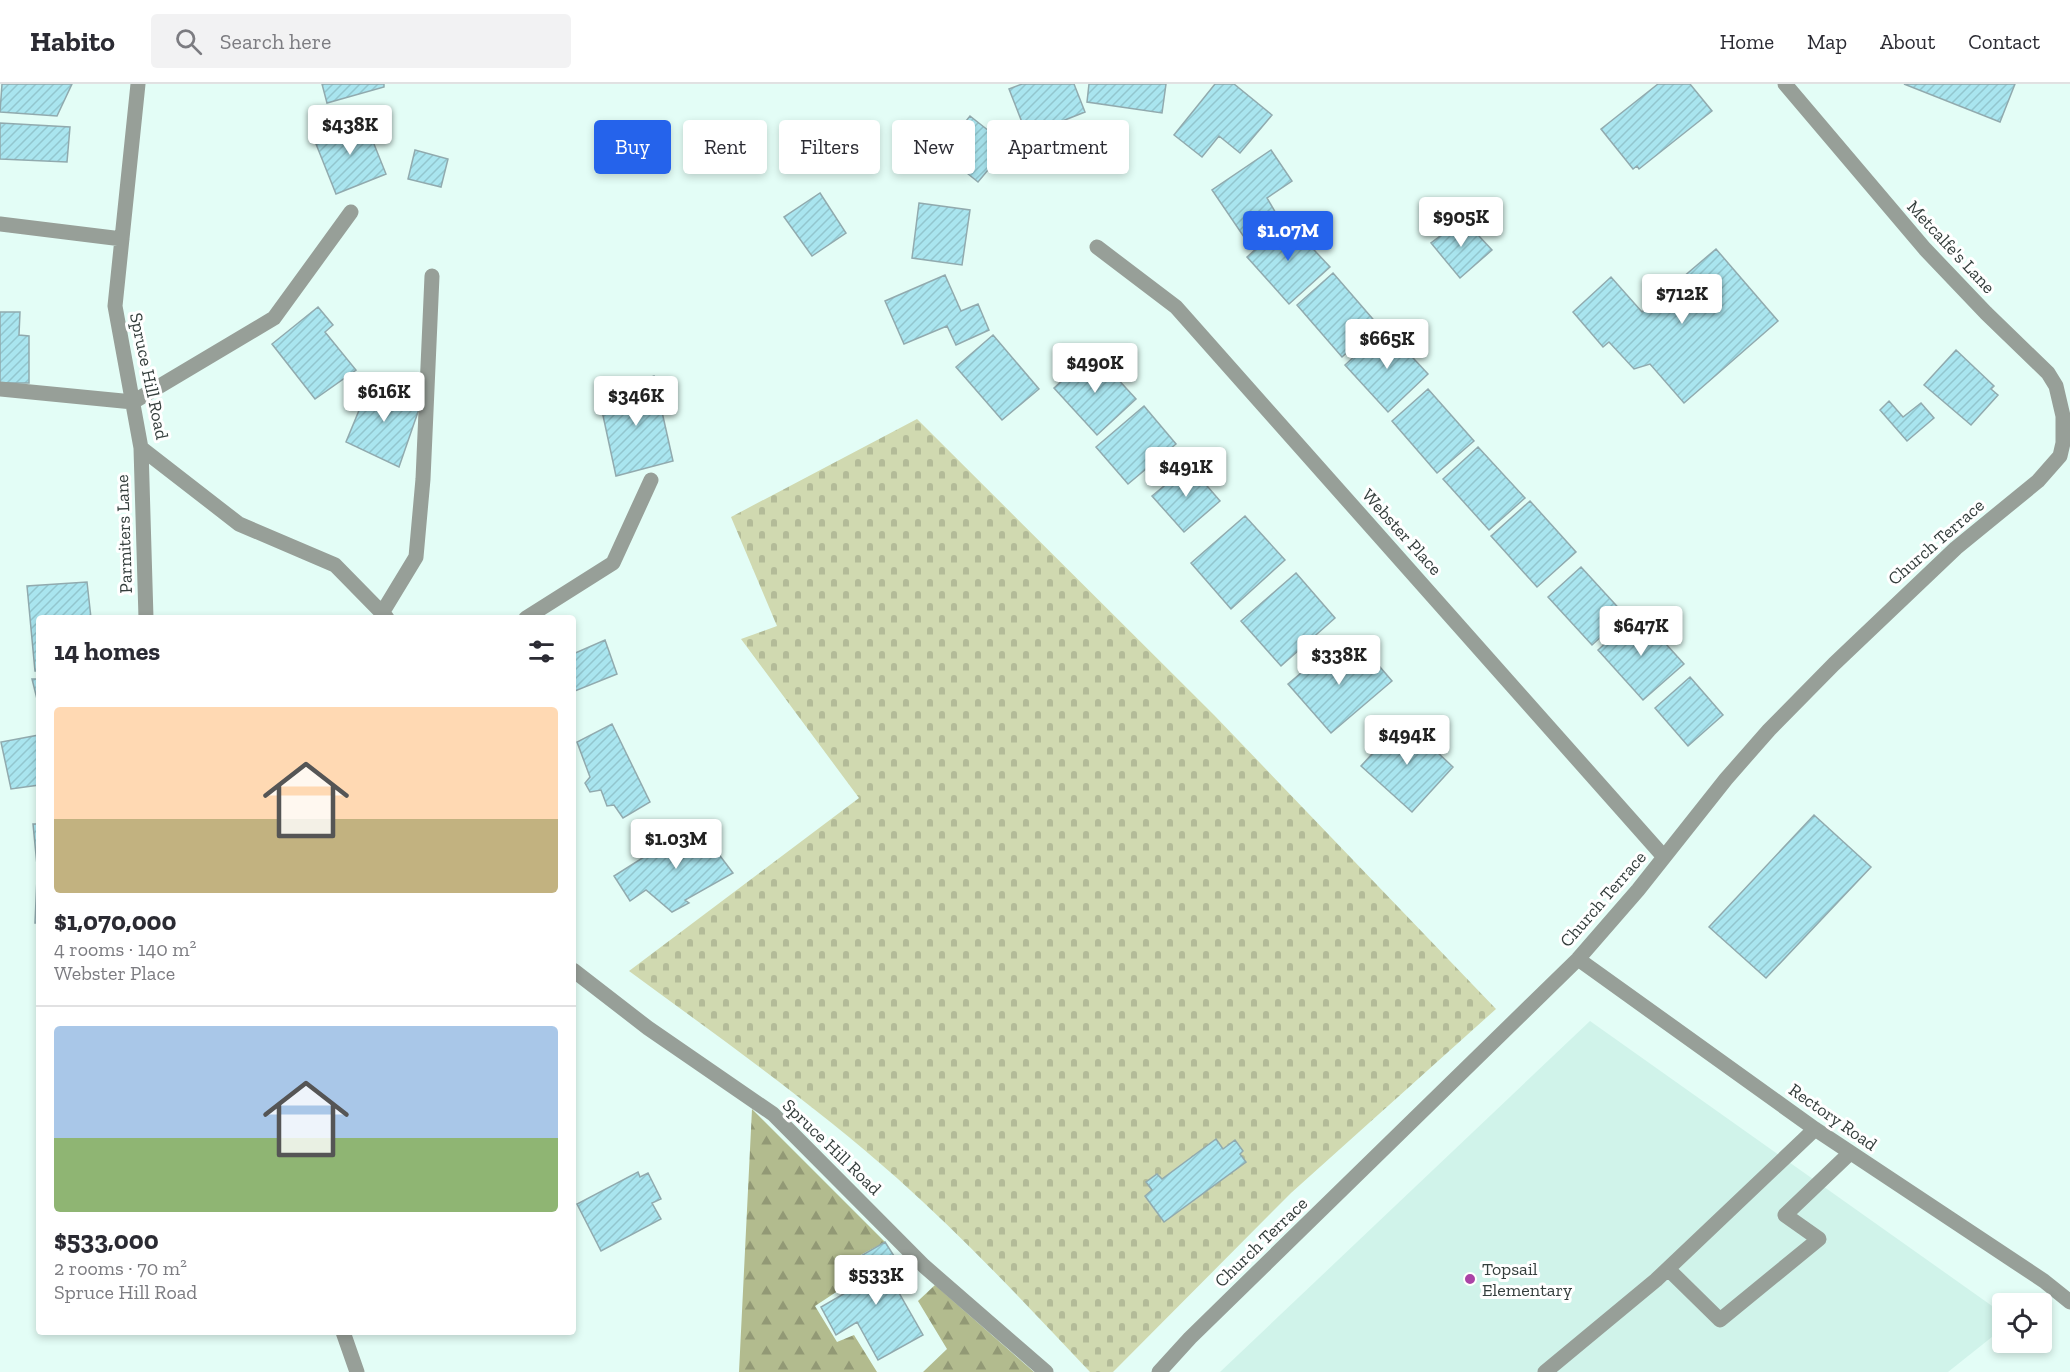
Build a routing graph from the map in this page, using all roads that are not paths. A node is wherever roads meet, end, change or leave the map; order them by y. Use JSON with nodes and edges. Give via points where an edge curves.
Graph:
{"nodes":[{"id":1,"x":138,"y":84,"type":"edge"},
{"id":2,"x":1785,"y":84,"type":"edge"},
{"id":3,"x":351,"y":212,"type":"dead end"},
{"id":4,"x":0,"y":224,"type":"edge"},
{"id":5,"x":122,"y":239,"type":"junction"},
{"id":6,"x":1097,"y":247,"type":"dead end"},
{"id":7,"x":432,"y":276,"type":"dead end"},
{"id":8,"x":0,"y":389,"type":"edge"},
{"id":9,"x":133,"y":402,"type":"junction"},
{"id":10,"x":2063,"y":443,"type":"joint"},
{"id":11,"x":141,"y":448,"type":"junction"},
{"id":12,"x":651,"y":480,"type":"dead end"},
{"id":13,"x":146,"y":615,"type":"edge"},
{"id":14,"x":384,"y":615,"type":"edge"},
{"id":15,"x":531,"y":615,"type":"edge"},
{"id":16,"x":1664,"y":856,"type":"junction"},
{"id":17,"x":1578,"y":959,"type":"junction"},
{"id":18,"x":576,"y":972,"type":"edge"},
{"id":19,"x":1815,"y":1129,"type":"junction"},
{"id":20,"x":1850,"y":1153,"type":"junction"},
{"id":21,"x":1668,"y":1269,"type":"junction"},
{"id":22,"x":2070,"y":1302,"type":"edge"},
{"id":23,"x":344,"y":1335,"type":"edge"},
{"id":24,"x":357,"y":1372,"type":"edge"},
{"id":25,"x":1046,"y":1372,"type":"edge"},
{"id":26,"x":1159,"y":1372,"type":"edge"},
{"id":27,"x":1545,"y":1372,"type":"edge"}],
"edges":[{"from":1,"to":5,"type":"street","name":"Spruce Hill Road"},
{"from":2,"to":10,"type":"street","name":"Metcalfe's Lane","via":[[1925,249],[2048,373],[2064,416]]},
{"from":3,"to":9,"type":"street","via":[[274,318]]},
{"from":4,"to":5,"type":"street"},
{"from":5,"to":9,"type":"street","name":"Spruce Hill Road","via":[[115,306]]},
{"from":6,"to":16,"type":"street","name":"Webster Place","via":[[1176,307]]},
{"from":7,"to":14,"type":"street","via":[[416,557]]},
{"from":8,"to":9,"type":"street"},
{"from":9,"to":11,"type":"street","name":"Spruce Hill Road"},
{"from":10,"to":16,"type":"street","name":"Church Terrace","via":[[2060,456],[2038,482],[1898,600],[1770,730]]},
{"from":11,"to":13,"type":"street","name":"Parmiters Lane"},
{"from":11,"to":14,"type":"street","name":"Spruce Hill Road","via":[[239,524],[335,565]]},
{"from":12,"to":15,"type":"street","via":[[613,563]]},
{"from":16,"to":17,"type":"street","name":"Church Terrace"},
{"from":17,"to":19,"type":"street","name":"Rectory Road"},
{"from":17,"to":26,"type":"street","name":"Church Terrace"},
{"from":18,"to":25,"type":"street","name":"Spruce Hill Road","via":[[772,1114],[924,1266]]},
{"from":19,"to":20,"type":"street","name":"Rectory Road"},
{"from":19,"to":21,"type":"street"},
{"from":20,"to":21,"type":"street","via":[[1785,1215],[1819,1239],[1720,1320]]},
{"from":20,"to":22,"type":"street","name":"Rectory Road"},
{"from":21,"to":27,"type":"street"},
{"from":23,"to":24,"type":"street"}]}
